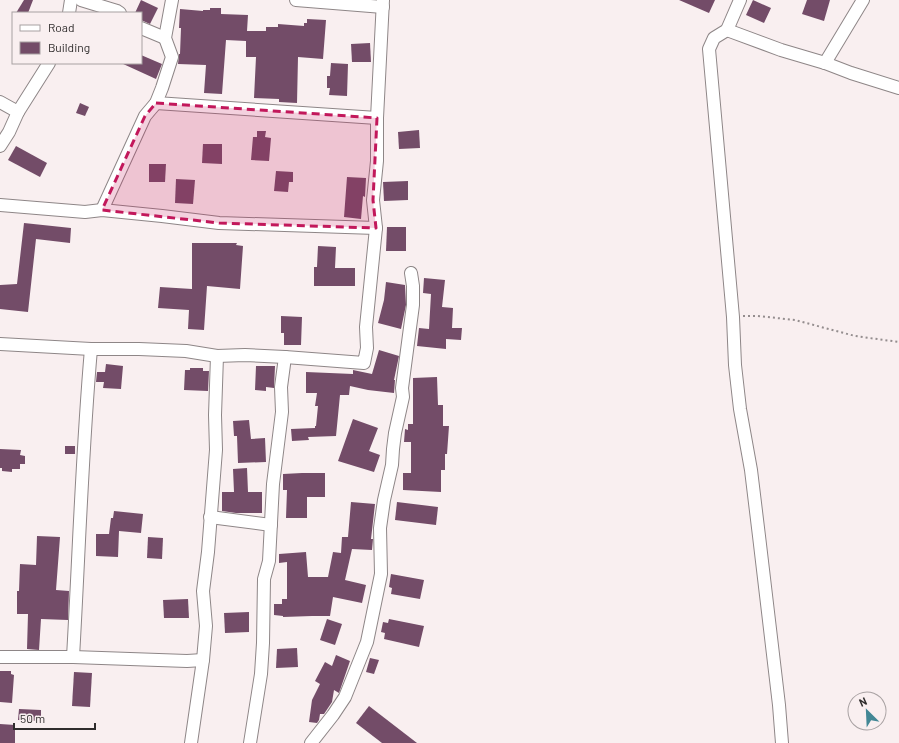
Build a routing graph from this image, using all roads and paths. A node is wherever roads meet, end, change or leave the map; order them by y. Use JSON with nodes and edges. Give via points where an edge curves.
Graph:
{"nodes":[{"id":1,"x":71,"y":0,"type":"edge"},
{"id":2,"x":81,"y":0,"type":"edge"},
{"id":3,"x":172,"y":0,"type":"edge"},
{"id":4,"x":296,"y":0,"type":"edge"},
{"id":5,"x":740,"y":0,"type":"edge"},
{"id":6,"x":863,"y":0,"type":"edge"},
{"id":7,"x":383,"y":4,"type":"edge"},
{"id":8,"x":68,"y":12,"type":"edge"},
{"id":9,"x":118,"y":12,"type":"edge"},
{"id":10,"x":142,"y":28,"type":"edge"},
{"id":11,"x":727,"y":30,"type":"junction"},
{"id":12,"x":165,"y":38,"type":"junction"},
{"id":13,"x":825,"y":63,"type":"junction"},
{"id":14,"x":48,"y":64,"type":"edge"},
{"id":15,"x":899,"y":88,"type":"edge"},
{"id":16,"x":0,"y":102,"type":"edge"},
{"id":17,"x":156,"y":103,"type":"junction"},
{"id":18,"x":18,"y":112,"type":"junction"},
{"id":19,"x":377,"y":118,"type":"junction"},
{"id":20,"x":0,"y":146,"type":"edge"},
{"id":21,"x":0,"y":205,"type":"edge"},
{"id":22,"x":102,"y":210,"type":"junction"},
{"id":23,"x":376,"y":228,"type":"junction"},
{"id":24,"x":411,"y":273,"type":"dead end"},
{"id":25,"x":734,"y":317,"type":"junction"},
{"id":26,"x":899,"y":342,"type":"edge"},
{"id":27,"x":0,"y":344,"type":"edge"},
{"id":28,"x":91,"y":349,"type":"junction"},
{"id":29,"x":218,"y":356,"type":"junction"},
{"id":30,"x":285,"y":357,"type":"junction"},
{"id":31,"x":210,"y":517,"type":"junction"},
{"id":32,"x":271,"y":525,"type":"junction"},
{"id":33,"x":73,"y":656,"type":"junction"},
{"id":34,"x":0,"y":657,"type":"edge"},
{"id":35,"x":203,"y":660,"type":"junction"},
{"id":36,"x":191,"y":743,"type":"edge"},
{"id":37,"x":250,"y":743,"type":"edge"},
{"id":38,"x":311,"y":743,"type":"edge"},
{"id":39,"x":782,"y":743,"type":"edge"}],
"edges":[{"from":1,"to":8,"type":"street"},
{"from":2,"to":9,"type":"street"},
{"from":3,"to":12,"type":"street"},
{"from":4,"to":7,"type":"street"},
{"from":5,"to":11,"type":"street"},
{"from":6,"to":13,"type":"street"},
{"from":7,"to":19,"type":"street"},
{"from":10,"to":12,"type":"street"},
{"from":11,"to":13,"type":"street"},
{"from":11,"to":25,"type":"street","via":[[714,38],[709,50]]},
{"from":12,"to":17,"type":"street","via":[[172,57]]},
{"from":13,"to":15,"type":"street"},
{"from":14,"to":18,"type":"street"},
{"from":16,"to":18,"type":"street"},
{"from":17,"to":19,"type":"street"},
{"from":17,"to":22,"type":"street","via":[[146,116]]},
{"from":18,"to":20,"type":"street"},
{"from":19,"to":23,"type":"street","via":[[374,200]]},
{"from":21,"to":22,"type":"street","via":[[85,212]]},
{"from":22,"to":23,"type":"street","via":[[219,223]]},
{"from":23,"to":30,"type":"street","via":[[364,363]]},
{"from":24,"to":38,"type":"street","via":[[413,305],[403,397],[380,528],[381,574],[367,642],[345,697]]},
{"from":25,"to":26,"type":"path","via":[[758,316],[795,320],[856,336]]},
{"from":25,"to":39,"type":"street","via":[[735,365],[751,470]]},
{"from":27,"to":28,"type":"street"},
{"from":28,"to":29,"type":"street","via":[[170,350]]},
{"from":28,"to":33,"type":"street","via":[[85,412]]},
{"from":29,"to":30,"type":"street"},
{"from":29,"to":31,"type":"street","via":[[216,450]]},
{"from":30,"to":32,"type":"street"},
{"from":31,"to":32,"type":"street"},
{"from":31,"to":35,"type":"street","via":[[203,590],[206,626]]},
{"from":32,"to":37,"type":"street","via":[[269,561],[264,578],[262,660]]},
{"from":33,"to":34,"type":"street"},
{"from":33,"to":35,"type":"street"},
{"from":35,"to":36,"type":"street"}]}
